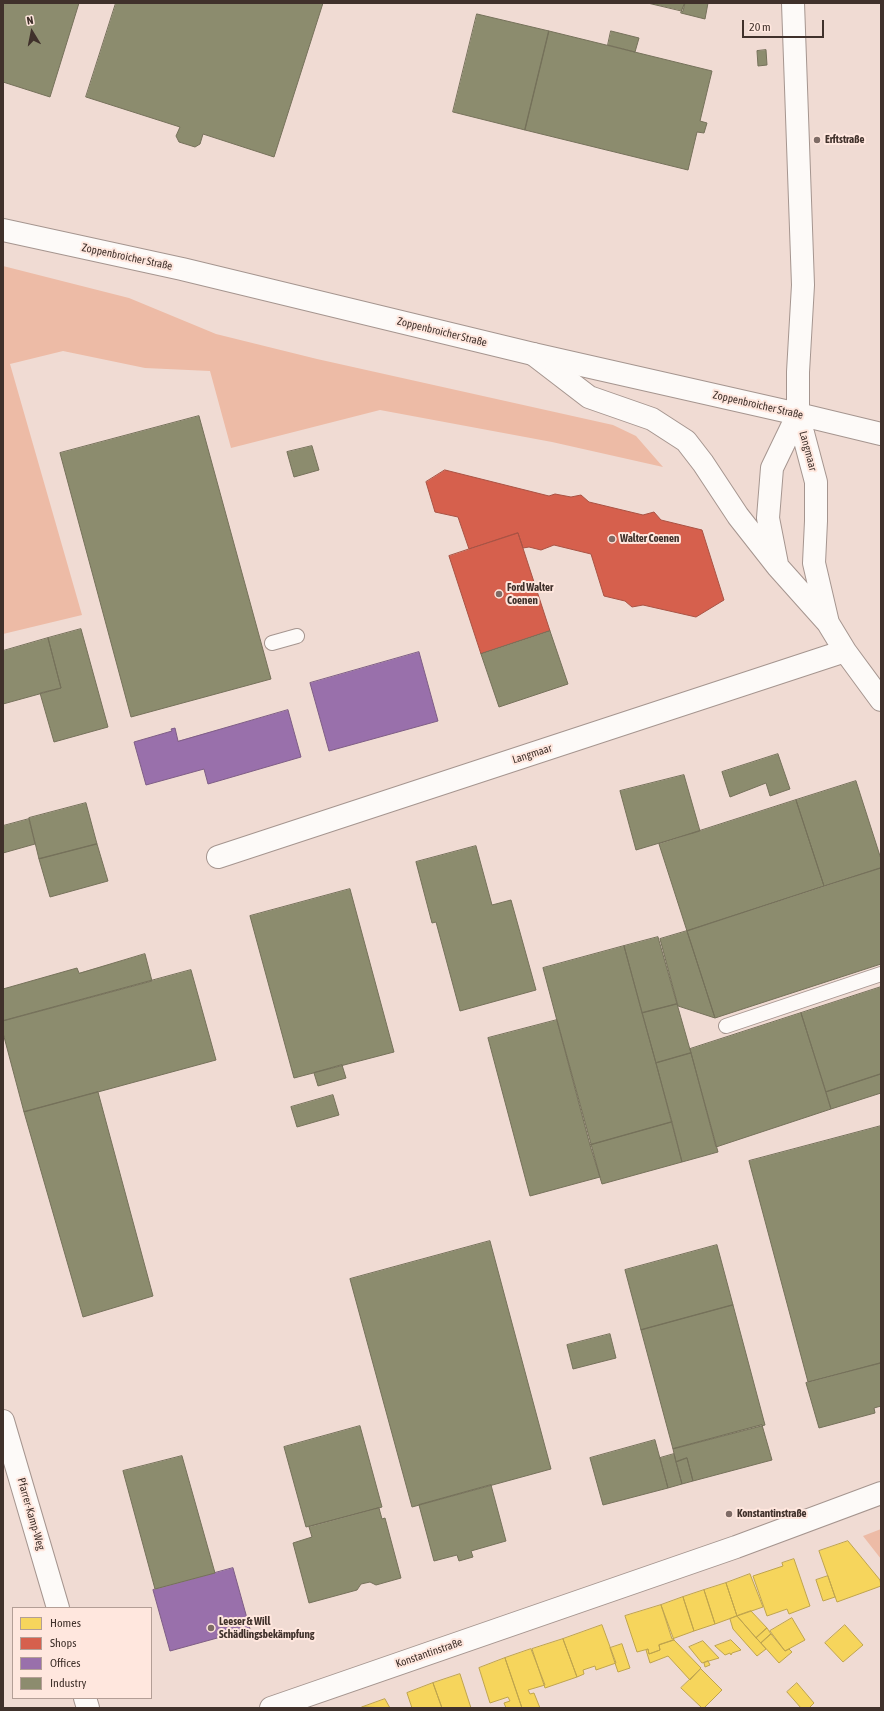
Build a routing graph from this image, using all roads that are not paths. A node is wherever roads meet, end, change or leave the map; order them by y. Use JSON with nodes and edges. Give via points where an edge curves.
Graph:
{"nodes":[{"id":1,"x":793,"y":3,"type":"edge"},
{"id":2,"x":3,"y":230,"type":"edge"},
{"id":3,"x":533,"y":354,"type":"junction"},
{"id":4,"x":798,"y":414,"type":"junction"},
{"id":5,"x":881,"y":434,"type":"edge"},
{"id":6,"x":778,"y":567,"type":"junction"},
{"id":7,"x":828,"y":623,"type":"junction"},
{"id":8,"x":297,"y":636,"type":"dead end"},
{"id":9,"x":272,"y":643,"type":"dead end"},
{"id":10,"x":845,"y":651,"type":"junction"},
{"id":11,"x":881,"y":700,"type":"edge"},
{"id":12,"x":218,"y":857,"type":"dead end"},
{"id":13,"x":881,"y":974,"type":"edge"},
{"id":14,"x":726,"y":1026,"type":"dead end"},
{"id":15,"x":3,"y":1421,"type":"edge"},
{"id":16,"x":881,"y":1493,"type":"edge"},
{"id":17,"x":58,"y":1607,"type":"edge"},
{"id":18,"x":272,"y":1708,"type":"edge"}],
"edges":[{"from":1,"to":4,"type":"street","via":[[803,285]]},
{"from":2,"to":3,"type":"street","name":"Zoppenbroicher Straße","via":[[182,269]]},
{"from":3,"to":4,"type":"street","name":"Zoppenbroicher Straße"},
{"from":3,"to":6,"type":"street","name":"Langmaar","via":[[589,397],[652,419],[686,441],[738,516]]},
{"from":4,"to":5,"type":"street","name":"Zoppenbroicher Straße"},
{"from":4,"to":6,"type":"street","name":"Langmaar","via":[[772,468],[768,518]]},
{"from":4,"to":7,"type":"street","name":"Langmaar","via":[[816,482],[814,563]]},
{"from":6,"to":7,"type":"street","name":"Langmaar"},
{"from":7,"to":10,"type":"street","name":"Langmaar"},
{"from":8,"to":9,"type":"lane"},
{"from":10,"to":11,"type":"street","name":"Langmaar"},
{"from":10,"to":12,"type":"street","name":"Langmaar"},
{"from":13,"to":14,"type":"lane"},
{"from":15,"to":17,"type":"street","name":"Pfarrer-Kamp-Weg"},
{"from":16,"to":18,"type":"street","name":"Konstantinstraße","via":[[736,1547]]}]}
